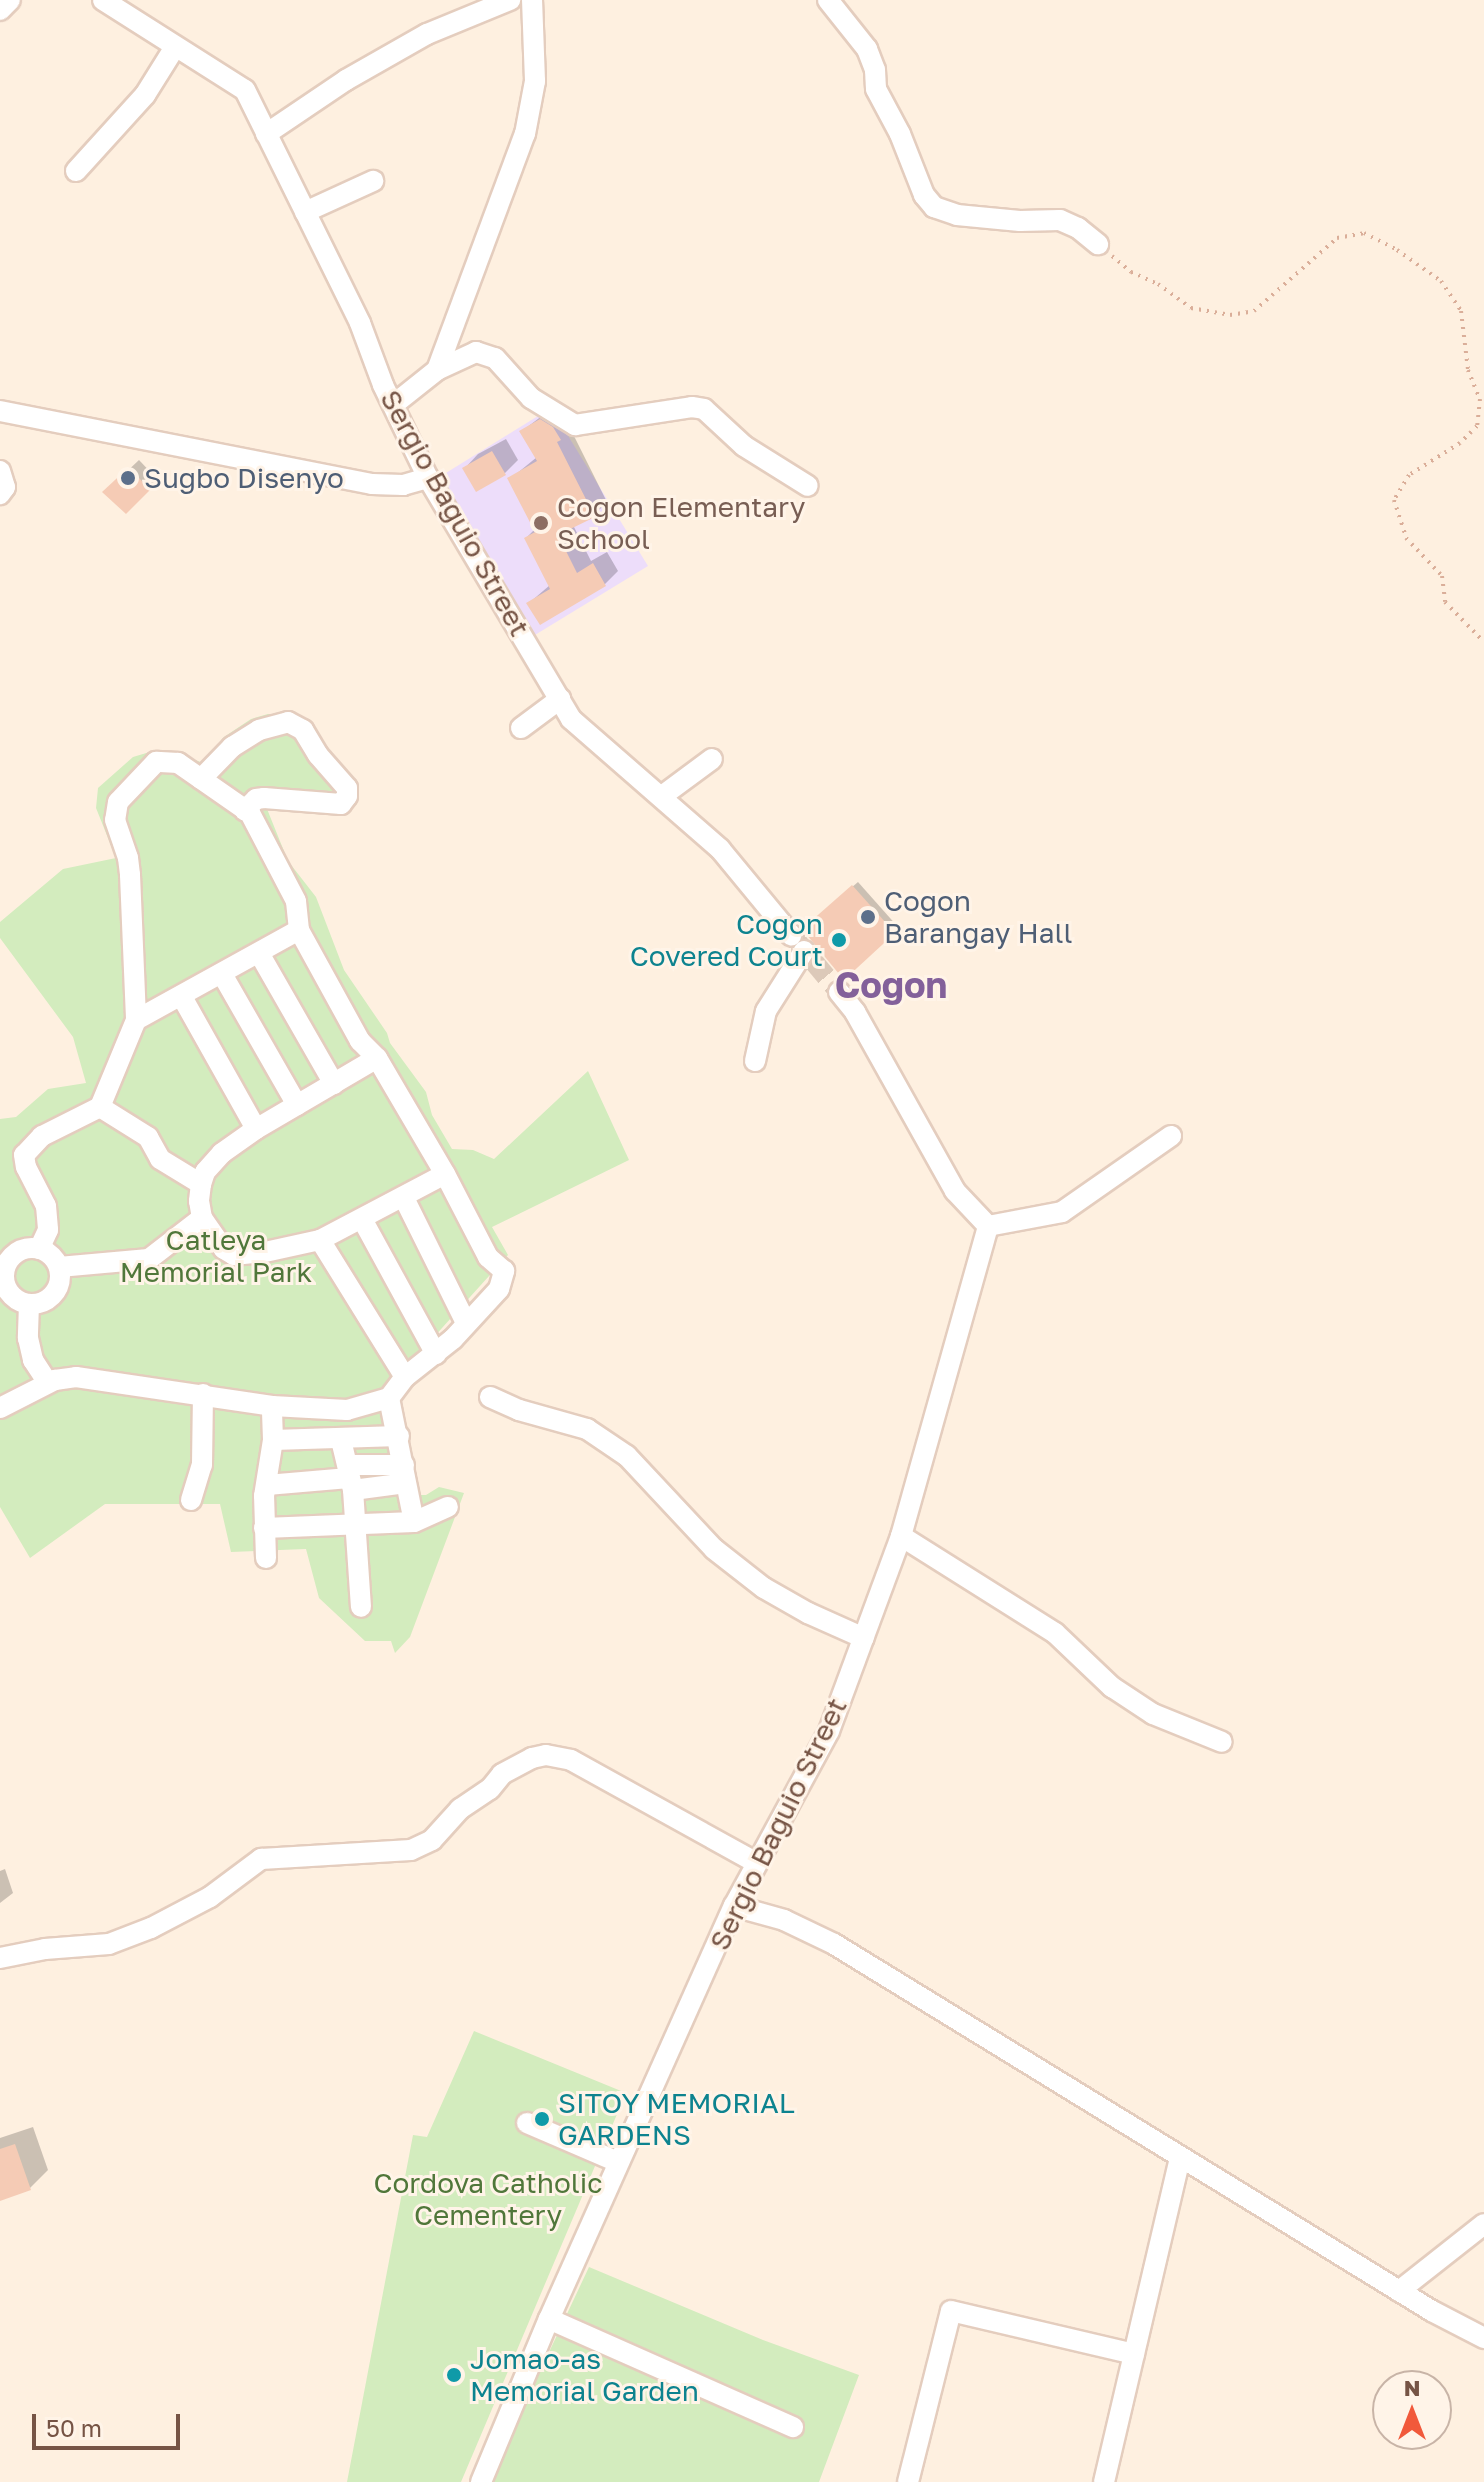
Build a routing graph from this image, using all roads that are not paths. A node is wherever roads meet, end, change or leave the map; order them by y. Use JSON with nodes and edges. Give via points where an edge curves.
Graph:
{"nodes":[{"id":1,"x":10,"y":0,"type":"edge"},
{"id":2,"x":103,"y":0,"type":"edge"},
{"id":3,"x":510,"y":0,"type":"edge"},
{"id":4,"x":532,"y":0,"type":"edge"},
{"id":5,"x":828,"y":0,"type":"edge"},
{"id":6,"x":0,"y":10,"type":"edge"},
{"id":7,"x":175,"y":47,"type":"junction"},
{"id":8,"x":266,"y":134,"type":"junction"},
{"id":9,"x":76,"y":171,"type":"dead end"},
{"id":10,"x":373,"y":181,"type":"dead end"},
{"id":11,"x":305,"y":212,"type":"junction"},
{"id":12,"x":1098,"y":244,"type":"road end"},
{"id":13,"x":437,"y":370,"type":"junction"},
{"id":14,"x":393,"y":405,"type":"junction"},
{"id":15,"x":0,"y":411,"type":"edge"},
{"id":16,"x":0,"y":471,"type":"edge"},
{"id":17,"x":428,"y":478,"type":"junction"},
{"id":18,"x":808,"y":486,"type":"dead end"},
{"id":19,"x":0,"y":494,"type":"edge"},
{"id":20,"x":560,"y":699,"type":"junction"},
{"id":21,"x":521,"y":728,"type":"dead end"},
{"id":22,"x":712,"y":759,"type":"dead end"},
{"id":23,"x":201,"y":779,"type":"junction"},
{"id":24,"x":662,"y":796,"type":"junction"},
{"id":25,"x":245,"y":810,"type":"junction"},
{"id":26,"x":299,"y":930,"type":"junction"},
{"id":27,"x":259,"y":953,"type":"junction"},
{"id":28,"x":222,"y":974,"type":"junction"},
{"id":29,"x":839,"y":992,"type":"tunnel mouth"},
{"id":30,"x":182,"y":997,"type":"junction"},
{"id":31,"x":136,"y":1020,"type":"junction"},
{"id":32,"x":377,"y":1058,"type":"junction"},
{"id":33,"x":755,"y":1061,"type":"dead end"},
{"id":34,"x":334,"y":1084,"type":"junction"},
{"id":35,"x":297,"y":1105,"type":"junction"},
{"id":36,"x":100,"y":1107,"type":"junction"},
{"id":37,"x":256,"y":1129,"type":"junction"},
{"id":38,"x":1171,"y":1136,"type":"dead end"},
{"id":39,"x":445,"y":1174,"type":"junction"},
{"id":40,"x":201,"y":1184,"type":"junction"},
{"id":41,"x":404,"y":1198,"type":"junction"},
{"id":42,"x":202,"y":1218,"type":"junction"},
{"id":43,"x":362,"y":1219,"type":"junction"},
{"id":44,"x":988,"y":1226,"type":"junction"},
{"id":45,"x":320,"y":1240,"type":"junction"},
{"id":46,"x":39,"y":1249,"type":"junction"},
{"id":47,"x":4,"y":1258,"type":"edge"},
{"id":48,"x":59,"y":1267,"type":"junction"},
{"id":49,"x":29,"y":1304,"type":"junction"},
{"id":50,"x":466,"y":1323,"type":"junction"},
{"id":51,"x":436,"y":1354,"type":"junction"},
{"id":52,"x":405,"y":1377,"type":"junction"},
{"id":53,"x":48,"y":1383,"type":"junction"},
{"id":54,"x":203,"y":1394,"type":"junction"},
{"id":55,"x":490,"y":1397,"type":"dead end"},
{"id":56,"x":389,"y":1398,"type":"junction"},
{"id":57,"x":272,"y":1406,"type":"junction"},
{"id":58,"x":0,"y":1408,"type":"edge"},
{"id":59,"x":399,"y":1436,"type":"junction"},
{"id":60,"x":273,"y":1440,"type":"junction"},
{"id":61,"x":341,"y":1440,"type":"junction"},
{"id":62,"x":405,"y":1474,"type":"junction"},
{"id":63,"x":350,"y":1478,"type":"junction"},
{"id":64,"x":267,"y":1485,"type":"junction"},
{"id":65,"x":191,"y":1500,"type":"dead end"},
{"id":66,"x":448,"y":1507,"type":"dead end"},
{"id":67,"x":414,"y":1522,"type":"junction"},
{"id":68,"x":354,"y":1525,"type":"junction"},
{"id":69,"x":264,"y":1528,"type":"junction"},
{"id":70,"x":901,"y":1536,"type":"junction"},
{"id":71,"x":266,"y":1558,"type":"dead end"},
{"id":72,"x":361,"y":1607,"type":"dead end"},
{"id":73,"x":864,"y":1638,"type":"junction"},
{"id":74,"x":1222,"y":1742,"type":"dead end"},
{"id":75,"x":755,"y":1862,"type":"junction"},
{"id":76,"x":734,"y":1906,"type":"junction"},
{"id":77,"x":0,"y":1958,"type":"edge"},
{"id":78,"x":527,"y":2123,"type":"dead end"},
{"id":79,"x":1180,"y":2158,"type":"junction"},
{"id":80,"x":618,"y":2162,"type":"junction"},
{"id":81,"x":1484,"y":2224,"type":"edge"},
{"id":82,"x":1399,"y":2291,"type":"junction"},
{"id":83,"x":549,"y":2319,"type":"junction"},
{"id":84,"x":1484,"y":2338,"type":"edge"},
{"id":85,"x":1134,"y":2354,"type":"junction"},
{"id":86,"x":793,"y":2427,"type":"dead end"},
{"id":87,"x":481,"y":2482,"type":"edge"},
{"id":88,"x":908,"y":2482,"type":"edge"},
{"id":89,"x":1104,"y":2482,"type":"edge"}],
"edges":[{"from":1,"to":6,"type":"street"},
{"from":2,"to":7,"type":"street","name":"Sergio Baguio Street"},
{"from":3,"to":8,"type":"street","via":[[427,34]]},
{"from":4,"to":13,"type":"street","via":[[535,81],[525,134]]},
{"from":5,"to":12,"type":"street","via":[[867,49],[876,89],[934,207],[957,215],[1060,220]]},
{"from":7,"to":8,"type":"street","name":"Sergio Baguio Street","via":[[245,90]]},
{"from":7,"to":9,"type":"street","via":[[145,95]]},
{"from":8,"to":11,"type":"street","name":"Sergio Baguio Street"},
{"from":10,"to":11,"type":"street"},
{"from":11,"to":14,"type":"street","name":"Sergio Baguio Street"},
{"from":13,"to":14,"type":"street"},
{"from":13,"to":18,"type":"street","via":[[476,352],[495,358],[531,398],[575,425],[704,409],[744,446]]},
{"from":14,"to":17,"type":"street","name":"Sergio Baguio Street"},
{"from":15,"to":17,"type":"street","via":[[372,484],[403,485]]},
{"from":16,"to":19,"type":"street","via":[[5,487]]},
{"from":17,"to":20,"type":"street","name":"Sergio Baguio Street"},
{"from":20,"to":21,"type":"street"},
{"from":20,"to":24,"type":"street","name":"Sergio Baguio Street","via":[[571,719]]},
{"from":22,"to":24,"type":"street"},
{"from":23,"to":25,"type":"street"},
{"from":23,"to":25,"type":"street","via":[[232,747],[259,730],[288,722],[303,730],[347,788],[341,804],[264,798]]},
{"from":23,"to":31,"type":"street","via":[[178,763],[156,762],[118,802],[115,820],[130,875]]},
{"from":24,"to":33,"type":"street","name":"Sergio Baguio Street","via":[[720,849],[798,943],[766,1011]]},
{"from":25,"to":26,"type":"street","via":[[296,901]]},
{"from":26,"to":27,"type":"street"},
{"from":26,"to":32,"type":"street","via":[[360,1041]]},
{"from":27,"to":28,"type":"street"},
{"from":27,"to":34,"type":"street"},
{"from":28,"to":30,"type":"street"},
{"from":28,"to":35,"type":"street"},
{"from":29,"to":44,"type":"street","via":[[955,1191]]},
{"from":30,"to":31,"type":"street"},
{"from":30,"to":37,"type":"street"},
{"from":31,"to":36,"type":"street"},
{"from":32,"to":34,"type":"street"},
{"from":32,"to":39,"type":"street"},
{"from":34,"to":35,"type":"street"},
{"from":35,"to":37,"type":"street"},
{"from":36,"to":40,"type":"street","via":[[148,1137],[160,1159]]},
{"from":36,"to":46,"type":"street","via":[[42,1136],[24,1155],[46,1206],[48,1230]]},
{"from":37,"to":40,"type":"street","via":[[222,1153]]},
{"from":38,"to":44,"type":"street","via":[[1062,1212]]},
{"from":39,"to":41,"type":"street"},
{"from":39,"to":50,"type":"street","via":[[488,1257],[504,1271],[499,1289]]},
{"from":40,"to":42,"type":"street"},
{"from":41,"to":43,"type":"street"},
{"from":41,"to":50,"type":"street"},
{"from":42,"to":45,"type":"street","via":[[234,1255]]},
{"from":42,"to":48,"type":"street","via":[[149,1259]]},
{"from":43,"to":45,"type":"street"},
{"from":43,"to":51,"type":"street"},
{"from":44,"to":70,"type":"street","name":"Sergio Baguio Street"},
{"from":45,"to":52,"type":"street"},
{"from":46,"to":47,"type":"street"},
{"from":46,"to":48,"type":"street"},
{"from":47,"to":49,"type":"street","via":[[7,1288]]},
{"from":48,"to":49,"type":"street","via":[[54,1294]]},
{"from":49,"to":53,"type":"street","via":[[31,1349]]},
{"from":50,"to":51,"type":"street"},
{"from":51,"to":52,"type":"street"},
{"from":52,"to":56,"type":"street"},
{"from":53,"to":54,"type":"street","via":[[76,1377]]},
{"from":53,"to":58,"type":"street"},
{"from":54,"to":57,"type":"street"},
{"from":54,"to":65,"type":"street","via":[[202,1465]]},
{"from":55,"to":73,"type":"street","via":[[587,1429],[627,1456],[714,1549],[764,1588]]},
{"from":56,"to":57,"type":"street","via":[[331,1411]]},
{"from":56,"to":59,"type":"street"},
{"from":57,"to":60,"type":"street"},
{"from":59,"to":61,"type":"street"},
{"from":59,"to":62,"type":"street"},
{"from":60,"to":61,"type":"street"},
{"from":60,"to":64,"type":"street"},
{"from":61,"to":63,"type":"street"},
{"from":62,"to":63,"type":"street"},
{"from":62,"to":67,"type":"street"},
{"from":63,"to":64,"type":"street"},
{"from":63,"to":68,"type":"street"},
{"from":64,"to":69,"type":"street"},
{"from":66,"to":67,"type":"street"},
{"from":67,"to":68,"type":"street"},
{"from":68,"to":69,"type":"street"},
{"from":68,"to":72,"type":"street"},
{"from":69,"to":71,"type":"street"},
{"from":70,"to":73,"type":"street","name":"Sergio Baguio Street"},
{"from":70,"to":74,"type":"street","via":[[1055,1633],[1112,1687],[1153,1714]]},
{"from":73,"to":75,"type":"street","name":"Sergio Baguio Street","via":[[829,1731]]},
{"from":75,"to":76,"type":"street","name":"Sergio Baguio Street"},
{"from":75,"to":77,"type":"street","via":[[571,1760],[546,1755],[502,1774],[432,1840],[411,1850],[261,1859],[210,1897],[109,1944]]},
{"from":76,"to":79,"type":"street","via":[[810,1931]]},
{"from":76,"to":80,"type":"street","name":"Sergio Baguio Street"},
{"from":78,"to":80,"type":"street"},
{"from":79,"to":82,"type":"street"},
{"from":79,"to":85,"type":"street"},
{"from":80,"to":83,"type":"street","name":"Sergio Baguio Street"},
{"from":81,"to":82,"type":"street"},
{"from":82,"to":84,"type":"street"},
{"from":83,"to":86,"type":"street"},
{"from":83,"to":87,"type":"street","name":"Sergio Baguio Street"},
{"from":85,"to":88,"type":"street","via":[[951,2311]]},
{"from":85,"to":89,"type":"street"}]}
